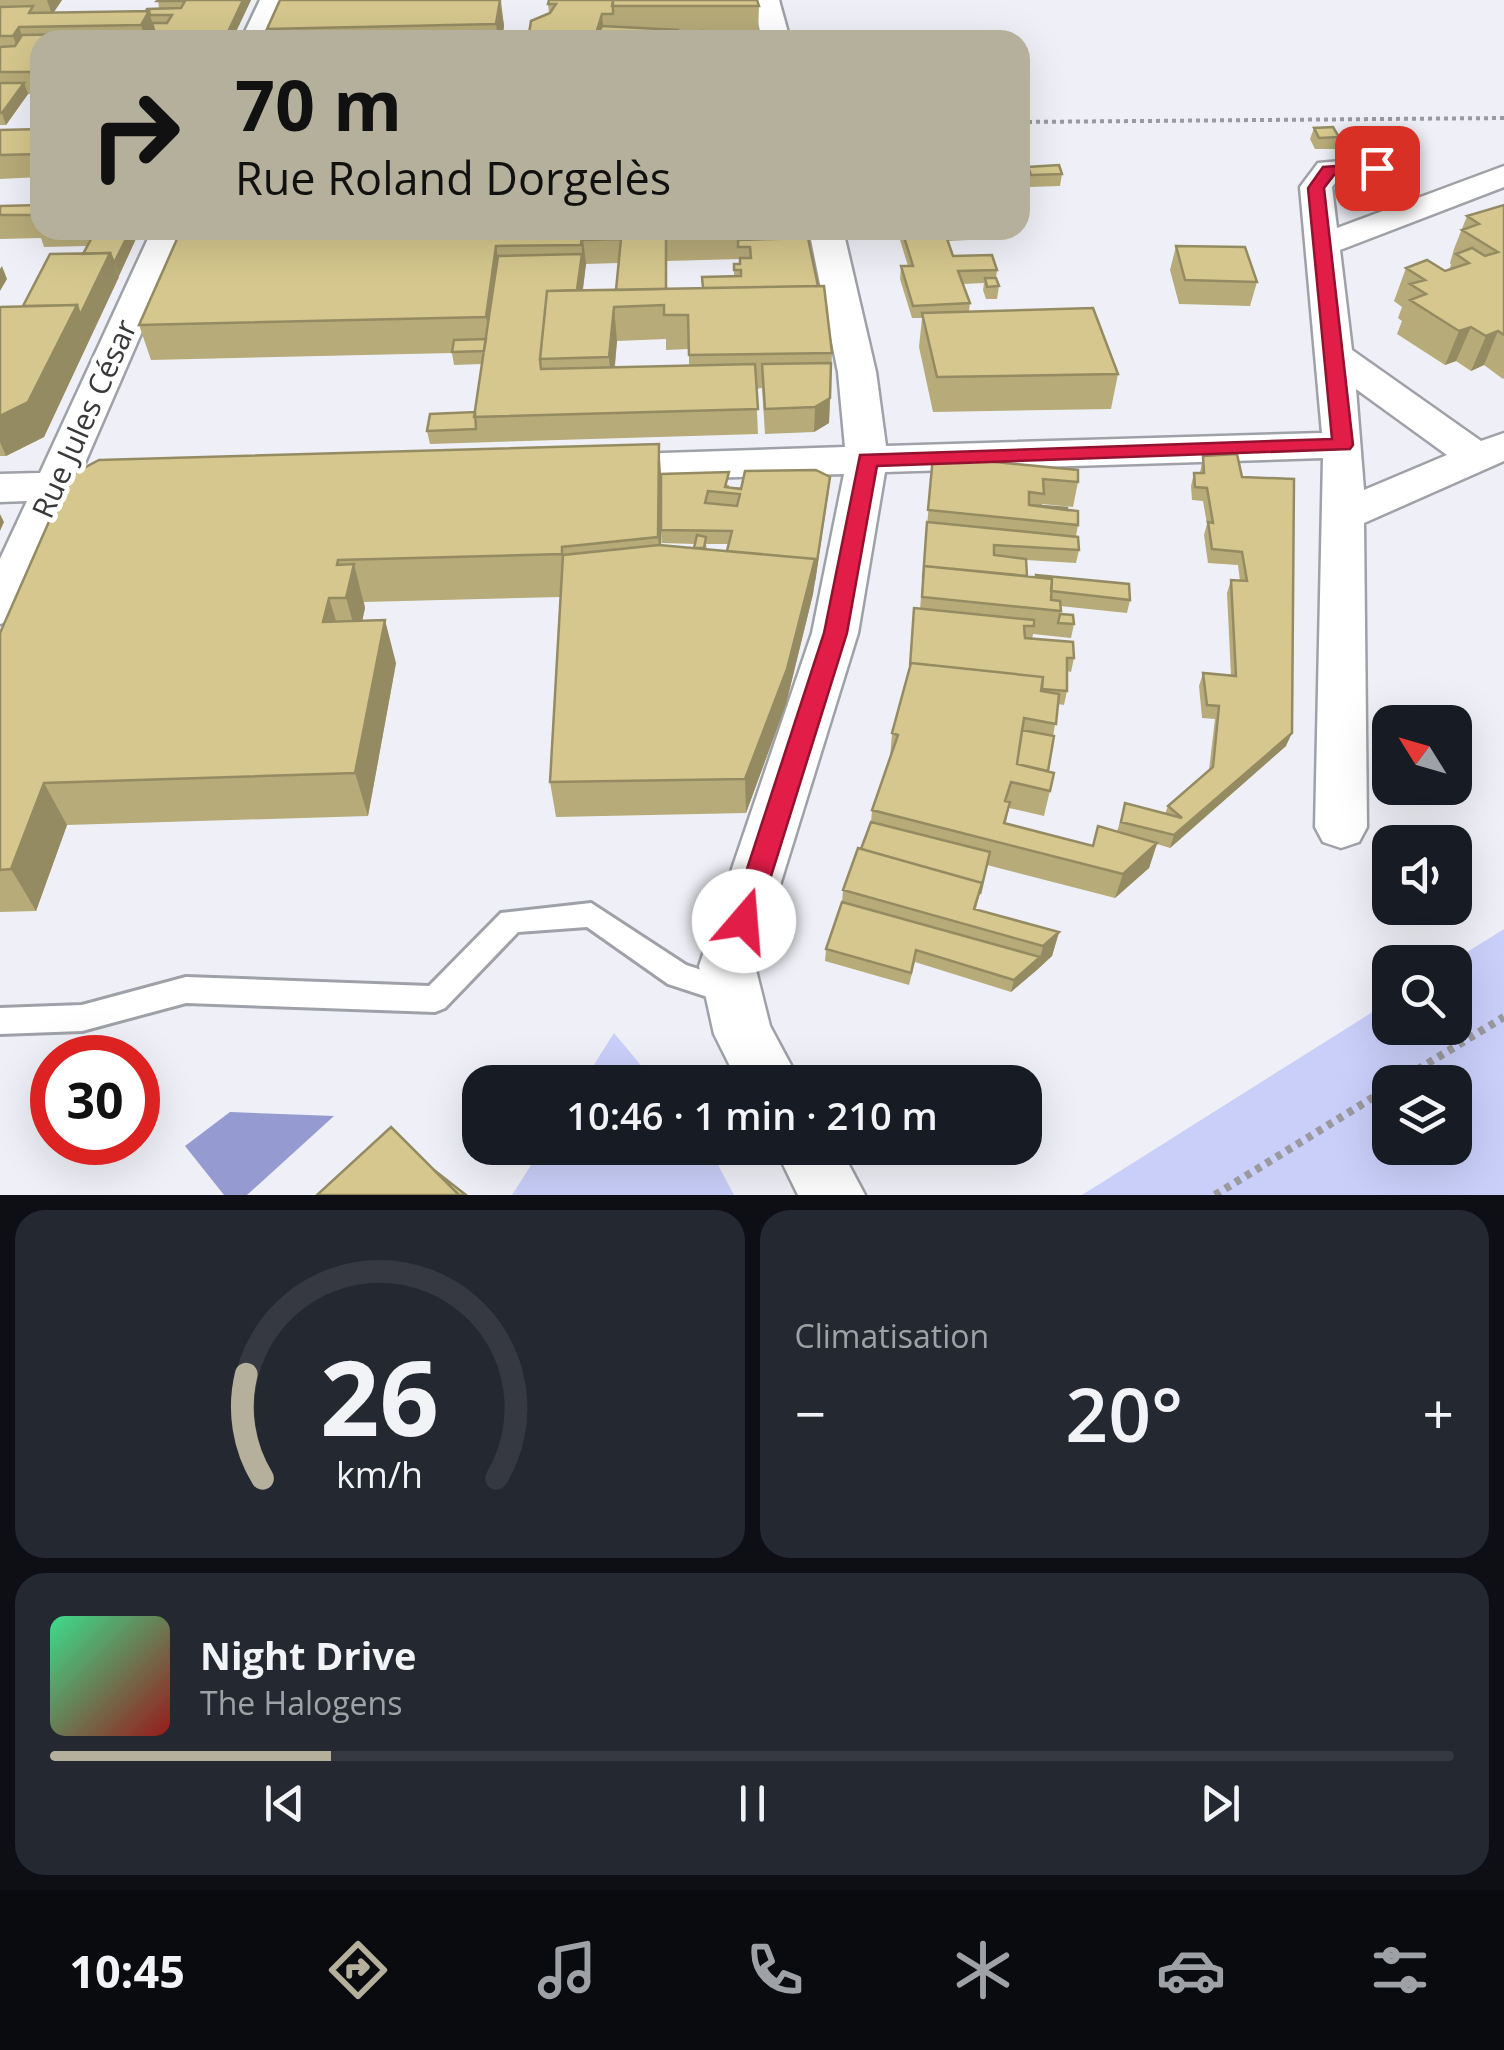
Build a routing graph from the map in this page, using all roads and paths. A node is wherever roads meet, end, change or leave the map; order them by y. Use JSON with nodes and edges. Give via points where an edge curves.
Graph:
{"nodes":[{"id":1,"x":766,"y":0,"type":"edge"},
{"id":2,"x":276,"y":7,"type":"edge"},
{"id":3,"x":261,"y":30,"type":"edge"},
{"id":4,"x":774,"y":30,"type":"edge"},
{"id":5,"x":1504,"y":118,"type":"edge"},
{"id":6,"x":1030,"y":122,"type":"edge"},
{"id":7,"x":1377,"y":168,"type":"dead end"},
{"id":8,"x":1504,"y":176,"type":"edge"},
{"id":9,"x":165,"y":240,"type":"edge"},
{"id":10,"x":828,"y":240,"type":"edge"},
{"id":11,"x":1323,"y":245,"type":"junction"},
{"id":12,"x":1335,"y":356,"type":"junction"},
{"id":13,"x":1343,"y":445,"type":"junction"},
{"id":14,"x":1491,"y":452,"type":"edge"},
{"id":15,"x":868,"y":460,"type":"junction"},
{"id":16,"x":569,"y":470,"type":"edge"},
{"id":17,"x":175,"y":482,"type":"edge"},
{"id":18,"x":57,"y":486,"type":"junction"},
{"id":19,"x":0,"y":488,"type":"edge"},
{"id":20,"x":1341,"y":516,"type":"junction"},
{"id":21,"x":0,"y":608,"type":"edge"},
{"id":22,"x":1340,"y":826,"type":"dead end"},
{"id":23,"x":733,"y":992,"type":"junction"},
{"id":24,"x":1504,"y":1017,"type":"edge"},
{"id":25,"x":0,"y":1021,"type":"edge"},
{"id":26,"x":760,"y":1065,"type":"edge"},
{"id":27,"x":1426,"y":1065,"type":"edge"},
{"id":28,"x":1372,"y":1098,"type":"edge"},
{"id":29,"x":815,"y":1165,"type":"edge"},
{"id":30,"x":832,"y":1195,"type":"edge"},
{"id":31,"x":1215,"y":1195,"type":"edge"}],
"edges":[{"from":1,"to":4,"type":"street"},
{"from":2,"to":3,"type":"street"},
{"from":5,"to":6,"type":"path"},
{"from":7,"to":11,"type":"street","via":[[1329,170],[1316,188]]},
{"from":8,"to":11,"type":"street"},
{"from":9,"to":18,"type":"street","name":"Rue Jules César"},
{"from":10,"to":15,"type":"street","via":[[858,372]]},
{"from":11,"to":12,"type":"street"},
{"from":12,"to":13,"type":"street"},
{"from":12,"to":14,"type":"street"},
{"from":13,"to":15,"type":"street"},
{"from":13,"to":20,"type":"street"},
{"from":14,"to":20,"type":"street"},
{"from":15,"to":16,"type":"street"},
{"from":15,"to":23,"type":"street","via":[[835,633],[727,966]]},
{"from":17,"to":18,"type":"street"},
{"from":18,"to":19,"type":"street"},
{"from":18,"to":21,"type":"street","name":"Rue Jules César"},
{"from":20,"to":22,"type":"street"},
{"from":23,"to":25,"type":"lane","via":[[678,975],[590,915],[511,922],[434,999],[186,990],[82,1018]]},
{"from":23,"to":26,"type":"street","via":[[743,1034]]},
{"from":24,"to":27,"type":"path"},
{"from":28,"to":31,"type":"path"},
{"from":29,"to":30,"type":"street"}]}
